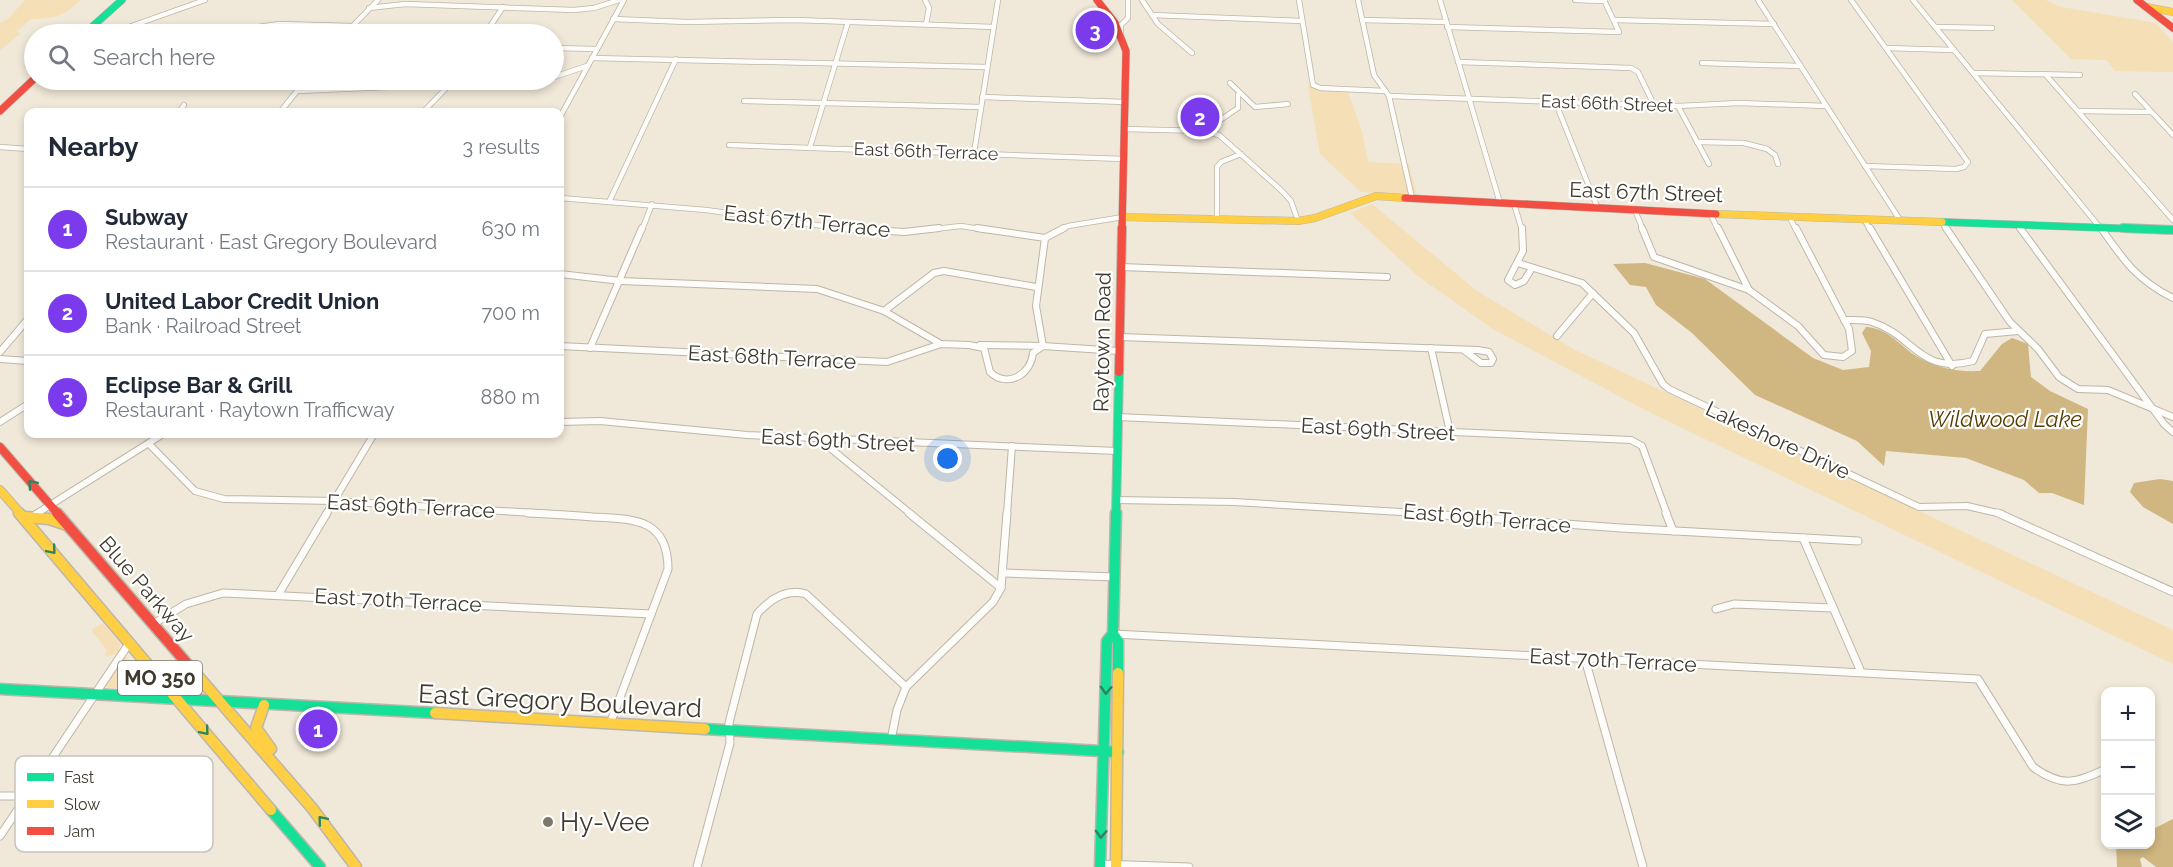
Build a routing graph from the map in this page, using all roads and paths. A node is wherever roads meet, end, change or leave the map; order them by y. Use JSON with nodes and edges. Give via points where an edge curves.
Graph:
{"nodes":[{"id":1,"x":122,"y":0,"type":"edge"},
{"id":2,"x":205,"y":0,"type":"edge"},
{"id":3,"x":378,"y":0,"type":"edge"},
{"id":4,"x":619,"y":0,"type":"edge"},
{"id":5,"x":624,"y":0,"type":"edge"},
{"id":6,"x":925,"y":0,"type":"edge"},
{"id":7,"x":998,"y":0,"type":"edge"},
{"id":8,"x":1097,"y":0,"type":"edge"},
{"id":9,"x":1128,"y":0,"type":"edge"},
{"id":10,"x":1142,"y":0,"type":"edge"},
{"id":11,"x":1299,"y":0,"type":"edge"},
{"id":12,"x":1358,"y":0,"type":"edge"},
{"id":13,"x":1440,"y":0,"type":"edge"},
{"id":14,"x":1575,"y":0,"type":"edge"},
{"id":15,"x":1604,"y":0,"type":"edge"},
{"id":16,"x":1758,"y":0,"type":"edge"},
{"id":17,"x":1851,"y":0,"type":"edge"},
{"id":18,"x":1913,"y":0,"type":"edge"},
{"id":19,"x":2141,"y":3,"type":"edge"},
{"id":20,"x":503,"y":7,"type":"junction"},
{"id":21,"x":369,"y":8,"type":"junction"},
{"id":22,"x":2173,"y":12,"type":"edge"},
{"id":23,"x":1152,"y":15,"type":"junction"},
{"id":24,"x":614,"y":19,"type":"junction"},
{"id":25,"x":1362,"y":20,"type":"junction"},
{"id":26,"x":1614,"y":20,"type":"junction"},
{"id":27,"x":1302,"y":21,"type":"junction"},
{"id":28,"x":848,"y":22,"type":"junction"},
{"id":29,"x":95,"y":24,"type":"edge"},
{"id":30,"x":136,"y":24,"type":"edge"},
{"id":31,"x":354,"y":24,"type":"edge"},
{"id":32,"x":492,"y":24,"type":"edge"},
{"id":33,"x":926,"y":24,"type":"junction"},
{"id":34,"x":1774,"y":24,"type":"junction"},
{"id":35,"x":1447,"y":25,"type":"junction"},
{"id":36,"x":994,"y":27,"type":"junction"},
{"id":37,"x":1935,"y":27,"type":"junction"},
{"id":38,"x":1992,"y":28,"type":"dead end"},
{"id":39,"x":2173,"y":28,"type":"edge"},
{"id":40,"x":1121,"y":35,"type":"junction"},
{"id":41,"x":564,"y":48,"type":"edge"},
{"id":42,"x":1886,"y":48,"type":"junction"},
{"id":43,"x":597,"y":49,"type":"junction"},
{"id":44,"x":1954,"y":50,"type":"junction"},
{"id":45,"x":1191,"y":53,"type":"dead end"},
{"id":46,"x":592,"y":58,"type":"junction"},
{"id":47,"x":676,"y":59,"type":"junction"},
{"id":48,"x":836,"y":62,"type":"junction"},
{"id":49,"x":1458,"y":62,"type":"junction"},
{"id":50,"x":1702,"y":63,"type":"dead end"},
{"id":51,"x":587,"y":66,"type":"junction"},
{"id":52,"x":1800,"y":66,"type":"junction"},
{"id":53,"x":987,"y":67,"type":"junction"},
{"id":54,"x":564,"y":74,"type":"edge"},
{"id":55,"x":1974,"y":74,"type":"junction"},
{"id":56,"x":2046,"y":75,"type":"junction"},
{"id":57,"x":2080,"y":75,"type":"dead end"},
{"id":58,"x":1230,"y":83,"type":"dead end"},
{"id":59,"x":24,"y":88,"type":"edge"},
{"id":60,"x":318,"y":90,"type":"edge"},
{"id":61,"x":444,"y":90,"type":"edge"},
{"id":62,"x":297,"y":91,"type":"joint"},
{"id":63,"x":1387,"y":94,"type":"junction"},
{"id":64,"x":2134,"y":94,"type":"dead end"},
{"id":65,"x":1238,"y":95,"type":"dead end"},
{"id":66,"x":982,"y":97,"type":"junction"},
{"id":67,"x":1469,"y":99,"type":"junction"},
{"id":68,"x":744,"y":101,"type":"dead end"},
{"id":69,"x":1555,"y":101,"type":"junction"},
{"id":70,"x":823,"y":102,"type":"junction"},
{"id":71,"x":1125,"y":102,"type":"junction"},
{"id":72,"x":1288,"y":104,"type":"dead end"},
{"id":73,"x":184,"y":105,"type":"dead end"},
{"id":74,"x":1654,"y":105,"type":"junction"},
{"id":75,"x":1678,"y":106,"type":"junction"},
{"id":76,"x":1826,"y":106,"type":"junction"},
{"id":77,"x":980,"y":107,"type":"junction"},
{"id":78,"x":182,"y":108,"type":"edge"},
{"id":79,"x":283,"y":108,"type":"edge"},
{"id":80,"x":427,"y":108,"type":"edge"},
{"id":81,"x":564,"y":109,"type":"edge"},
{"id":82,"x":0,"y":111,"type":"edge"},
{"id":83,"x":2078,"y":111,"type":"junction"},
{"id":84,"x":2151,"y":112,"type":"junction"},
{"id":85,"x":1124,"y":129,"type":"junction"},
{"id":86,"x":1204,"y":131,"type":"junction"},
{"id":87,"x":2173,"y":135,"type":"edge"},
{"id":88,"x":1697,"y":142,"type":"junction"},
{"id":89,"x":729,"y":145,"type":"dead end"},
{"id":90,"x":0,"y":147,"type":"edge"},
{"id":91,"x":810,"y":147,"type":"junction"},
{"id":92,"x":24,"y":149,"type":"edge"},
{"id":93,"x":974,"y":153,"type":"junction"},
{"id":94,"x":1241,"y":154,"type":"junction"},
{"id":95,"x":1124,"y":159,"type":"junction"},
{"id":96,"x":1779,"y":164,"type":"dead end"},
{"id":97,"x":1709,"y":165,"type":"dead end"},
{"id":98,"x":1865,"y":166,"type":"junction"},
{"id":99,"x":564,"y":198,"type":"edge"},
{"id":100,"x":1412,"y":198,"type":"junction"},
{"id":101,"x":609,"y":202,"type":"junction"},
{"id":102,"x":1500,"y":203,"type":"junction"},
{"id":103,"x":652,"y":204,"type":"junction"},
{"id":104,"x":1514,"y":204,"type":"junction"},
{"id":105,"x":1598,"y":209,"type":"junction"},
{"id":106,"x":1635,"y":210,"type":"junction"},
{"id":107,"x":1710,"y":213,"type":"junction"},
{"id":108,"x":1789,"y":216,"type":"junction"},
{"id":109,"x":1123,"y":217,"type":"junction"},
{"id":110,"x":1864,"y":219,"type":"junction"},
{"id":111,"x":1217,"y":220,"type":"junction"},
{"id":112,"x":1900,"y":220,"type":"junction"},
{"id":113,"x":2173,"y":220,"type":"edge"},
{"id":114,"x":1298,"y":221,"type":"junction"},
{"id":115,"x":1941,"y":221,"type":"junction"},
{"id":116,"x":2017,"y":224,"type":"junction"},
{"id":117,"x":2100,"y":227,"type":"junction"},
{"id":118,"x":2173,"y":230,"type":"edge"},
{"id":119,"x":1045,"y":238,"type":"junction"},
{"id":120,"x":1518,"y":263,"type":"junction"},
{"id":121,"x":1121,"y":267,"type":"junction"},
{"id":122,"x":1532,"y":268,"type":"junction"},
{"id":123,"x":564,"y":274,"type":"edge"},
{"id":124,"x":1387,"y":277,"type":"dead end"},
{"id":125,"x":621,"y":281,"type":"junction"},
{"id":126,"x":1036,"y":286,"type":"junction"},
{"id":127,"x":1749,"y":290,"type":"junction"},
{"id":128,"x":1593,"y":292,"type":"junction"},
{"id":129,"x":2173,"y":298,"type":"edge"},
{"id":130,"x":884,"y":311,"type":"junction"},
{"id":131,"x":1844,"y":320,"type":"junction"},
{"id":132,"x":24,"y":324,"type":"edge"},
{"id":133,"x":2018,"y":331,"type":"junction"},
{"id":134,"x":1557,"y":336,"type":"dead end"},
{"id":135,"x":1120,"y":337,"type":"junction"},
{"id":136,"x":939,"y":343,"type":"junction"},
{"id":137,"x":980,"y":345,"type":"junction"},
{"id":138,"x":564,"y":346,"type":"edge"},
{"id":139,"x":1043,"y":346,"type":"junction"},
{"id":140,"x":590,"y":348,"type":"junction"},
{"id":141,"x":1431,"y":348,"type":"junction"},
{"id":142,"x":1119,"y":351,"type":"junction"},
{"id":143,"x":1465,"y":351,"type":"dead end"},
{"id":144,"x":0,"y":352,"type":"edge"},
{"id":145,"x":0,"y":359,"type":"edge"},
{"id":146,"x":24,"y":361,"type":"edge"},
{"id":147,"x":1952,"y":366,"type":"junction"},
{"id":148,"x":24,"y":407,"type":"edge"},
{"id":149,"x":2153,"y":409,"type":"junction"},
{"id":150,"x":1118,"y":417,"type":"junction"},
{"id":151,"x":2173,"y":417,"type":"edge"},
{"id":152,"x":0,"y":422,"type":"edge"},
{"id":153,"x":564,"y":422,"type":"edge"},
{"id":154,"x":1449,"y":432,"type":"junction"},
{"id":155,"x":2173,"y":432,"type":"edge"},
{"id":156,"x":157,"y":438,"type":"edge"},
{"id":157,"x":372,"y":438,"type":"edge"},
{"id":158,"x":819,"y":439,"type":"junction"},
{"id":159,"x":149,"y":444,"type":"junction"},
{"id":160,"x":1012,"y":446,"type":"junction"},
{"id":161,"x":0,"y":447,"type":"edge"},
{"id":162,"x":1117,"y":451,"type":"junction"},
{"id":163,"x":0,"y":489,"type":"edge"},
{"id":164,"x":1116,"y":500,"type":"junction"},
{"id":165,"x":334,"y":501,"type":"junction"},
{"id":166,"x":50,"y":506,"type":"junction"},
{"id":167,"x":27,"y":518,"type":"junction"},
{"id":168,"x":68,"y":526,"type":"junction"},
{"id":169,"x":1673,"y":531,"type":"junction"},
{"id":170,"x":1803,"y":538,"type":"junction"},
{"id":171,"x":1858,"y":541,"type":"dead end"},
{"id":172,"x":1004,"y":573,"type":"junction"},
{"id":173,"x":1115,"y":577,"type":"junction"},
{"id":174,"x":1002,"y":588,"type":"junction"},
{"id":175,"x":2173,"y":592,"type":"edge"},
{"id":176,"x":278,"y":595,"type":"junction"},
{"id":177,"x":1833,"y":608,"type":"junction"},
{"id":178,"x":1716,"y":609,"type":"dead end"},
{"id":179,"x":651,"y":614,"type":"junction"},
{"id":180,"x":152,"y":624,"type":"junction"},
{"id":181,"x":1113,"y":634,"type":"junction"},
{"id":182,"x":130,"y":642,"type":"junction"},
{"id":183,"x":1585,"y":659,"type":"junction"},
{"id":184,"x":1861,"y":672,"type":"junction"},
{"id":185,"x":906,"y":687,"type":"junction"},
{"id":186,"x":0,"y":689,"type":"edge"},
{"id":187,"x":95,"y":695,"type":"junction"},
{"id":188,"x":180,"y":701,"type":"junction"},
{"id":189,"x":221,"y":703,"type":"junction"},
{"id":190,"x":264,"y":705,"type":"junction"},
{"id":191,"x":610,"y":724,"type":"junction"},
{"id":192,"x":728,"y":731,"type":"junction"},
{"id":193,"x":891,"y":740,"type":"junction"},
{"id":194,"x":1103,"y":752,"type":"junction"},
{"id":195,"x":1118,"y":753,"type":"junction"},
{"id":196,"x":53,"y":756,"type":"edge"},
{"id":197,"x":2101,"y":771,"type":"edge"},
{"id":198,"x":282,"y":774,"type":"junction"},
{"id":199,"x":15,"y":813,"type":"edge"},
{"id":200,"x":0,"y":836,"type":"edge"},
{"id":201,"x":1100,"y":866,"type":"edge"},
{"id":202,"x":1116,"y":866,"type":"edge"},
{"id":203,"x":320,"y":867,"type":"edge"},
{"id":204,"x":356,"y":867,"type":"edge"},
{"id":205,"x":697,"y":867,"type":"edge"},
{"id":206,"x":1189,"y":867,"type":"edge"},
{"id":207,"x":1643,"y":867,"type":"edge"}],
"edges":[{"from":1,"to":29,"type":"main road"},
{"from":2,"to":30,"type":"street"},
{"from":3,"to":21,"type":"street"},
{"from":4,"to":20,"type":"street","via":[[585,9]]},
{"from":5,"to":24,"type":"street"},
{"from":6,"to":33,"type":"street"},
{"from":7,"to":36,"type":"street"},
{"from":8,"to":40,"type":"main road","name":"Raytown Road"},
{"from":9,"to":40,"type":"street"},
{"from":10,"to":23,"type":"street"},
{"from":11,"to":27,"type":"street"},
{"from":12,"to":25,"type":"street"},
{"from":13,"to":35,"type":"street"},
{"from":14,"to":15,"type":"street"},
{"from":15,"to":26,"type":"street"},
{"from":16,"to":34,"type":"street"},
{"from":17,"to":42,"type":"street"},
{"from":18,"to":37,"type":"street"},
{"from":19,"to":22,"type":"main road"},
{"from":19,"to":39,"type":"main road"},
{"from":20,"to":21,"type":"street","via":[[405,3]]},
{"from":20,"to":32,"type":"street"},
{"from":21,"to":31,"type":"street"},
{"from":23,"to":27,"type":"street"},
{"from":23,"to":45,"type":"street"},
{"from":24,"to":28,"type":"street"},
{"from":24,"to":43,"type":"street"},
{"from":25,"to":35,"type":"street"},
{"from":25,"to":63,"type":"street","via":[[1374,75]]},
{"from":26,"to":34,"type":"street"},
{"from":26,"to":35,"type":"street","via":[[1618,33]]},
{"from":27,"to":63,"type":"street","name":"East 66th Street","via":[[1315,87]]},
{"from":28,"to":33,"type":"street"},
{"from":28,"to":48,"type":"street"},
{"from":33,"to":36,"type":"street"},
{"from":34,"to":52,"type":"street"},
{"from":35,"to":49,"type":"street"},
{"from":36,"to":53,"type":"street"},
{"from":37,"to":38,"type":"street"},
{"from":37,"to":44,"type":"street"},
{"from":40,"to":71,"type":"main road","name":"Raytown Road","via":[[1126,51]]},
{"from":41,"to":43,"type":"street"},
{"from":42,"to":44,"type":"street"},
{"from":42,"to":98,"type":"street","via":[[1968,160],[1956,169]]},
{"from":43,"to":46,"type":"street"},
{"from":44,"to":55,"type":"street"},
{"from":46,"to":47,"type":"street"},
{"from":46,"to":51,"type":"street"},
{"from":47,"to":48,"type":"street"},
{"from":47,"to":101,"type":"street"},
{"from":48,"to":53,"type":"street"},
{"from":48,"to":70,"type":"street"},
{"from":49,"to":67,"type":"street"},
{"from":49,"to":74,"type":"street","via":[[1627,67],[1638,72]]},
{"from":50,"to":52,"type":"street"},
{"from":51,"to":54,"type":"street"},
{"from":51,"to":81,"type":"street"},
{"from":52,"to":76,"type":"street"},
{"from":53,"to":66,"type":"street"},
{"from":55,"to":56,"type":"street"},
{"from":55,"to":117,"type":"street"},
{"from":56,"to":57,"type":"street"},
{"from":56,"to":83,"type":"street"},
{"from":58,"to":72,"type":"street","via":[[1255,106]]},
{"from":59,"to":82,"type":"main road"},
{"from":60,"to":62,"type":"street"},
{"from":61,"to":80,"type":"street"},
{"from":62,"to":79,"type":"street"},
{"from":63,"to":67,"type":"street","name":"East 66th Street"},
{"from":63,"to":100,"type":"street"},
{"from":64,"to":84,"type":"street"},
{"from":65,"to":86,"type":"street","via":[[1238,108]]},
{"from":66,"to":71,"type":"street"},
{"from":66,"to":77,"type":"street"},
{"from":67,"to":69,"type":"street","name":"East 66th Street"},
{"from":67,"to":102,"type":"street"},
{"from":68,"to":70,"type":"street"},
{"from":69,"to":74,"type":"street","name":"East 66th Street"},
{"from":69,"to":105,"type":"street"},
{"from":70,"to":77,"type":"street"},
{"from":70,"to":91,"type":"street"},
{"from":71,"to":85,"type":"main road","name":"Raytown Road"},
{"from":73,"to":78,"type":"street"},
{"from":74,"to":75,"type":"street","name":"East 66th Street"},
{"from":75,"to":76,"type":"street","name":"East 66th Street"},
{"from":75,"to":88,"type":"street"},
{"from":76,"to":98,"type":"street"},
{"from":77,"to":93,"type":"street"},
{"from":83,"to":84,"type":"street"},
{"from":83,"to":113,"type":"street"},
{"from":84,"to":87,"type":"street"},
{"from":85,"to":86,"type":"street"},
{"from":85,"to":95,"type":"main road","name":"Raytown Road"},
{"from":86,"to":94,"type":"street","via":[[1219,135]]},
{"from":88,"to":96,"type":"street","via":[[1751,144],[1773,153]]},
{"from":88,"to":97,"type":"street"},
{"from":89,"to":91,"type":"street","name":"East 66th Terrace"},
{"from":90,"to":92,"type":"street"},
{"from":91,"to":93,"type":"street","name":"East 66th Terrace"},
{"from":93,"to":95,"type":"street","name":"East 66th Terrace"},
{"from":94,"to":111,"type":"street","via":[[1217,167]]},
{"from":94,"to":114,"type":"street","via":[[1291,201]]},
{"from":95,"to":109,"type":"main road","name":"Raytown Road"},
{"from":98,"to":112,"type":"street"},
{"from":99,"to":101,"type":"street","name":"East 67th Terrace"},
{"from":100,"to":102,"type":"main road","name":"East 67th Street"},
{"from":100,"to":114,"type":"main road","name":"East 67th Street","via":[[1364,198],[1316,218]]},
{"from":101,"to":103,"type":"street","name":"East 67th Terrace"},
{"from":102,"to":104,"type":"main road","name":"East 67th Street"},
{"from":103,"to":119,"type":"street","name":"East 67th Terrace","via":[[862,231],[904,232],[961,226]]},
{"from":103,"to":125,"type":"street"},
{"from":104,"to":105,"type":"main road","name":"East 67th Street"},
{"from":104,"to":120,"type":"street","via":[[1526,241]]},
{"from":105,"to":106,"type":"main road","name":"East 67th Street"},
{"from":106,"to":107,"type":"main road","name":"East 67th Street"},
{"from":106,"to":127,"type":"street","via":[[1654,256]]},
{"from":107,"to":108,"type":"main road","name":"East 67th Street"},
{"from":107,"to":127,"type":"street"},
{"from":108,"to":110,"type":"main road","name":"East 67th Street"},
{"from":108,"to":131,"type":"street"},
{"from":109,"to":111,"type":"main road","name":"East 67th Street"},
{"from":109,"to":119,"type":"street","via":[[1068,226]]},
{"from":109,"to":121,"type":"main road","name":"Raytown Road"},
{"from":110,"to":112,"type":"main road","name":"East 67th Street"},
{"from":110,"to":147,"type":"street"},
{"from":111,"to":114,"type":"main road","name":"East 67th Street"},
{"from":112,"to":115,"type":"main road","name":"East 67th Street"},
{"from":115,"to":116,"type":"main road","name":"East 67th Street"},
{"from":115,"to":133,"type":"street"},
{"from":116,"to":117,"type":"main road","name":"East 67th Street"},
{"from":116,"to":149,"type":"street"},
{"from":117,"to":118,"type":"main road","name":"East 67th Street"},
{"from":117,"to":129,"type":"street","via":[[2134,275]]},
{"from":119,"to":126,"type":"street"},
{"from":120,"to":122,"type":"street","name":"Lakeshore Drive"},
{"from":120,"to":122,"type":"street","via":[[1508,280],[1511,284],[1521,283]]},
{"from":121,"to":124,"type":"street"},
{"from":121,"to":135,"type":"main road","name":"Raytown Road"},
{"from":122,"to":128,"type":"street","name":"Lakeshore Drive","via":[[1574,279]]},
{"from":123,"to":125,"type":"street"},
{"from":125,"to":130,"type":"street","via":[[817,289]]},
{"from":125,"to":140,"type":"street"},
{"from":126,"to":130,"type":"street","via":[[944,271],[934,273]]},
{"from":126,"to":139,"type":"street","via":[[1035,326]]},
{"from":127,"to":131,"type":"street","via":[[1797,326],[1824,355],[1843,357],[1852,351]]},
{"from":128,"to":134,"type":"street"},
{"from":128,"to":175,"type":"street","name":"Lakeshore Drive","via":[[1634,333],[1669,389],[1919,507],[1967,506],[1999,513]]},
{"from":130,"to":136,"type":"street"},
{"from":131,"to":147,"type":"street","via":[[1878,324],[1923,357]]},
{"from":132,"to":144,"type":"street"},
{"from":133,"to":147,"type":"street","via":[[1984,334],[1973,361]]},
{"from":133,"to":149,"type":"street","via":[[2069,385],[2108,390]]},
{"from":135,"to":141,"type":"street"},
{"from":135,"to":142,"type":"main road","name":"Raytown Road"},
{"from":136,"to":137,"type":"street","name":"East 68th Terrace"},
{"from":136,"to":140,"type":"street","name":"East 68th Terrace","via":[[914,356],[887,362]]},
{"from":137,"to":139,"type":"street","name":"East 68th Terrace"},
{"from":137,"to":139,"type":"street","via":[[984,348],[987,370],[994,377],[1005,379],[1025,374],[1032,365],[1033,353]]},
{"from":138,"to":140,"type":"street","name":"East 68th Terrace"},
{"from":139,"to":142,"type":"street","name":"East 68th Terrace"},
{"from":141,"to":143,"type":"street"},
{"from":141,"to":154,"type":"street"},
{"from":142,"to":150,"type":"main road","name":"Raytown Road"},
{"from":145,"to":146,"type":"street"},
{"from":148,"to":152,"type":"street"},
{"from":149,"to":151,"type":"street"},
{"from":149,"to":155,"type":"street"},
{"from":150,"to":154,"type":"street","name":"East 69th Street"},
{"from":150,"to":162,"type":"main road","name":"Raytown Road"},
{"from":153,"to":158,"type":"street","name":"East 69th Street","via":[[600,421]]},
{"from":154,"to":169,"type":"street","name":"East 69th Street","via":[[1638,443]]},
{"from":156,"to":159,"type":"street"},
{"from":157,"to":165,"type":"street"},
{"from":158,"to":160,"type":"street","name":"East 69th Street"},
{"from":158,"to":174,"type":"street"},
{"from":159,"to":165,"type":"street","name":"East 69th Terrace","via":[[189,486],[205,495],[224,499]]},
{"from":159,"to":166,"type":"street"},
{"from":160,"to":162,"type":"street","name":"East 69th Street"},
{"from":160,"to":172,"type":"street"},
{"from":166,"to":161,"type":"main road","name":"Blue Parkway","number":"MO 350","one_way":true},
{"from":162,"to":164,"type":"main road","name":"Raytown Road"},
{"from":163,"to":167,"type":"main road","number":"MO 350"},
{"from":164,"to":169,"type":"street","name":"East 69th Terrace","via":[[1415,511]]},
{"from":164,"to":173,"type":"main road","name":"Raytown Road"},
{"from":165,"to":176,"type":"street"},
{"from":165,"to":179,"type":"street","name":"East 69th Terrace","via":[[630,519],[653,527],[666,543],[668,561]]},
{"from":166,"to":167,"type":"street"},
{"from":166,"to":168,"type":"main road","name":"Blue Parkway","number":"MO 350"},
{"from":167,"to":168,"type":"main road","via":[[49,519]]},
{"from":167,"to":182,"type":"main road","number":"MO 350","one_way":true},
{"from":168,"to":180,"type":"main road","name":"Blue Parkway","number":"MO 350"},
{"from":169,"to":170,"type":"street","name":"East 69th Terrace"},
{"from":170,"to":171,"type":"street","name":"East 69th Terrace"},
{"from":170,"to":177,"type":"street"},
{"from":172,"to":173,"type":"street"},
{"from":172,"to":174,"type":"street"},
{"from":173,"to":181,"type":"main road","name":"Raytown Road"},
{"from":174,"to":185,"type":"street","via":[[993,602]]},
{"from":176,"to":179,"type":"street","name":"East 70th Terrace"},
{"from":176,"to":180,"type":"street","name":"East 70th Terrace","via":[[207,596]]},
{"from":177,"to":178,"type":"street","via":[[1734,604]]},
{"from":177,"to":184,"type":"street"},
{"from":179,"to":191,"type":"street"},
{"from":180,"to":189,"type":"main road","name":"Blue Parkway","number":"MO 350"},
{"from":181,"to":183,"type":"street","name":"East 70th Terrace"},
{"from":181,"to":194,"type":"main road","name":"Raytown Road","one_way":true,"via":[[1107,641]]},
{"from":181,"to":195,"type":"main road","name":"Raytown Road","via":[[1118,641]]},
{"from":182,"to":187,"type":"street"},
{"from":182,"to":188,"type":"main road","number":"MO 350"},
{"from":183,"to":184,"type":"street","name":"East 70th Terrace"},
{"from":183,"to":207,"type":"street"},
{"from":184,"to":197,"type":"street","name":"East 70th Terrace","via":[[1978,679],[2033,767],[2045,777],[2059,783],[2076,782]]},
{"from":185,"to":192,"type":"street","via":[[806,594],[791,590],[757,614]]},
{"from":185,"to":193,"type":"street"},
{"from":186,"to":187,"type":"main road","name":"East Gregory Boulevard"},
{"from":187,"to":188,"type":"main road","name":"East Gregory Boulevard"},
{"from":187,"to":196,"type":"street"},
{"from":188,"to":189,"type":"main road","name":"East Gregory Boulevard"},
{"from":188,"to":203,"type":"main road","number":"MO 350","one_way":true},
{"from":189,"to":190,"type":"main road","name":"East Gregory Boulevard"},
{"from":189,"to":198,"type":"main road","name":"Blue Parkway","number":"MO 350"},
{"from":190,"to":191,"type":"main road","name":"East Gregory Boulevard"},
{"from":190,"to":198,"type":"main road","via":[[256,728],[279,760]]},
{"from":191,"to":192,"type":"main road","name":"East Gregory Boulevard"},
{"from":192,"to":193,"type":"main road","name":"East Gregory Boulevard"},
{"from":192,"to":205,"type":"street","via":[[730,743]]},
{"from":193,"to":194,"type":"main road","name":"East Gregory Boulevard"},
{"from":194,"to":195,"type":"main road","name":"East Gregory Boulevard"},
{"from":194,"to":201,"type":"main road","name":"Raytown Road","one_way":true},
{"from":195,"to":202,"type":"main road","name":"Raytown Road"},
{"from":204,"to":198,"type":"main road","name":"Blue Parkway","number":"MO 350","one_way":true,"via":[[331,830]]},
{"from":199,"to":200,"type":"street"},
{"from":201,"to":202,"type":"street"},
{"from":202,"to":206,"type":"street"}]}
